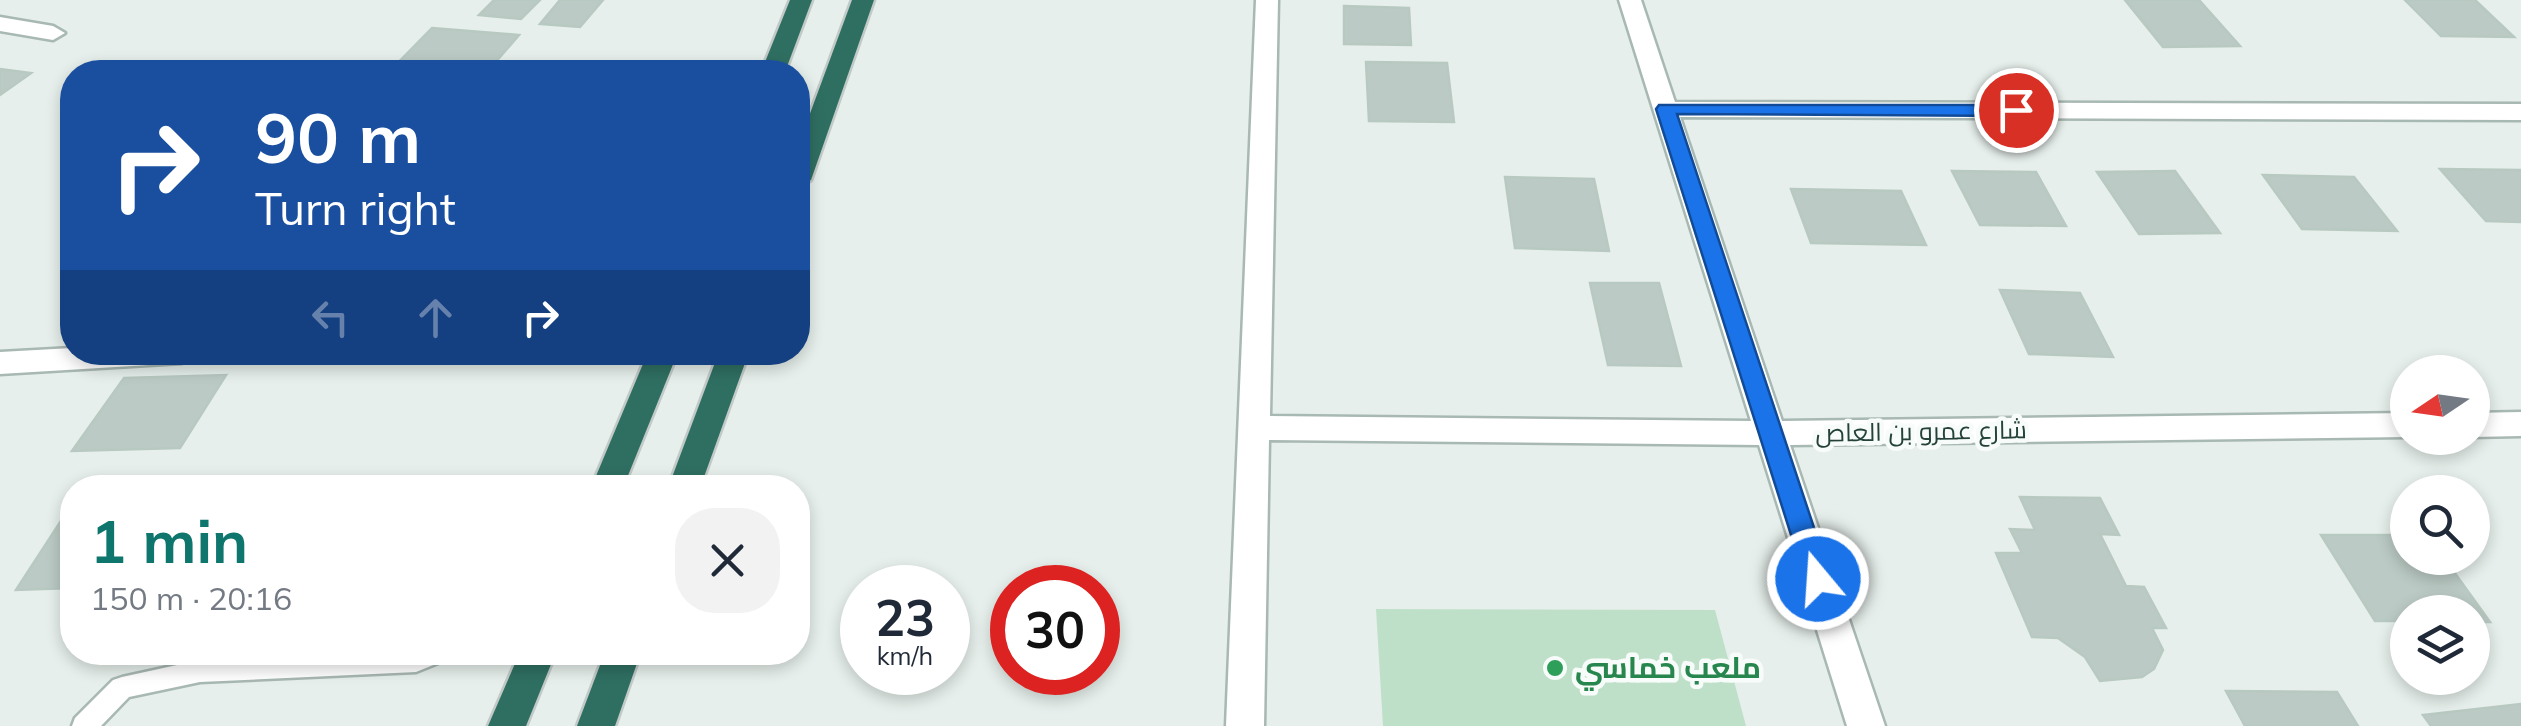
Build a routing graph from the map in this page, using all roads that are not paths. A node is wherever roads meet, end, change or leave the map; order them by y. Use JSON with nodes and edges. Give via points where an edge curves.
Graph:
{"nodes":[{"id":1,"x":801,"y":0,"type":"edge"},
{"id":2,"x":863,"y":0,"type":"edge"},
{"id":3,"x":1267,"y":0,"type":"edge"},
{"id":4,"x":1630,"y":0,"type":"edge"},
{"id":5,"x":0,"y":24,"type":"edge"},
{"id":6,"x":53,"y":33,"type":"dead end"},
{"id":7,"x":778,"y":60,"type":"edge"},
{"id":8,"x":1666,"y":109,"type":"junction"},
{"id":9,"x":2521,"y":112,"type":"edge"},
{"id":10,"x":810,"y":147,"type":"edge"},
{"id":11,"x":60,"y":359,"type":"edge"},
{"id":12,"x":0,"y":363,"type":"edge"},
{"id":13,"x":658,"y":365,"type":"edge"},
{"id":14,"x":729,"y":365,"type":"edge"},
{"id":15,"x":2490,"y":424,"type":"edge"},
{"id":16,"x":2521,"y":424,"type":"edge"},
{"id":17,"x":2390,"y":425,"type":"edge"},
{"id":18,"x":1254,"y":428,"type":"junction"},
{"id":19,"x":1770,"y":433,"type":"junction"},
{"id":20,"x":612,"y":475,"type":"edge"},
{"id":21,"x":689,"y":475,"type":"edge"},
{"id":22,"x":320,"y":665,"type":"edge"},
{"id":23,"x":533,"y":665,"type":"edge"},
{"id":24,"x":618,"y":665,"type":"edge"},
{"id":25,"x":84,"y":726,"type":"edge"},
{"id":26,"x":507,"y":726,"type":"edge"},
{"id":27,"x":596,"y":726,"type":"edge"},
{"id":28,"x":1245,"y":726,"type":"edge"},
{"id":29,"x":1866,"y":726,"type":"edge"}],
"edges":[{"from":1,"to":7,"type":"highway"},
{"from":2,"to":10,"type":"highway"},
{"from":3,"to":18,"type":"street"},
{"from":4,"to":8,"type":"street"},
{"from":5,"to":6,"type":"street"},
{"from":8,"to":9,"type":"street"},
{"from":8,"to":19,"type":"street"},
{"from":11,"to":12,"type":"street"},
{"from":13,"to":20,"type":"highway"},
{"from":14,"to":21,"type":"highway"},
{"from":15,"to":16,"type":"street"},
{"from":17,"to":19,"type":"street","name":"شارع عمرو بن العاص"},
{"from":18,"to":19,"type":"street","name":"شارع عمرو بن العاص"},
{"from":18,"to":28,"type":"street"},
{"from":19,"to":29,"type":"street"},
{"from":22,"to":25,"type":"lane","via":[[200,670],[122,688]]},
{"from":23,"to":26,"type":"highway"},
{"from":24,"to":27,"type":"highway"}]}
